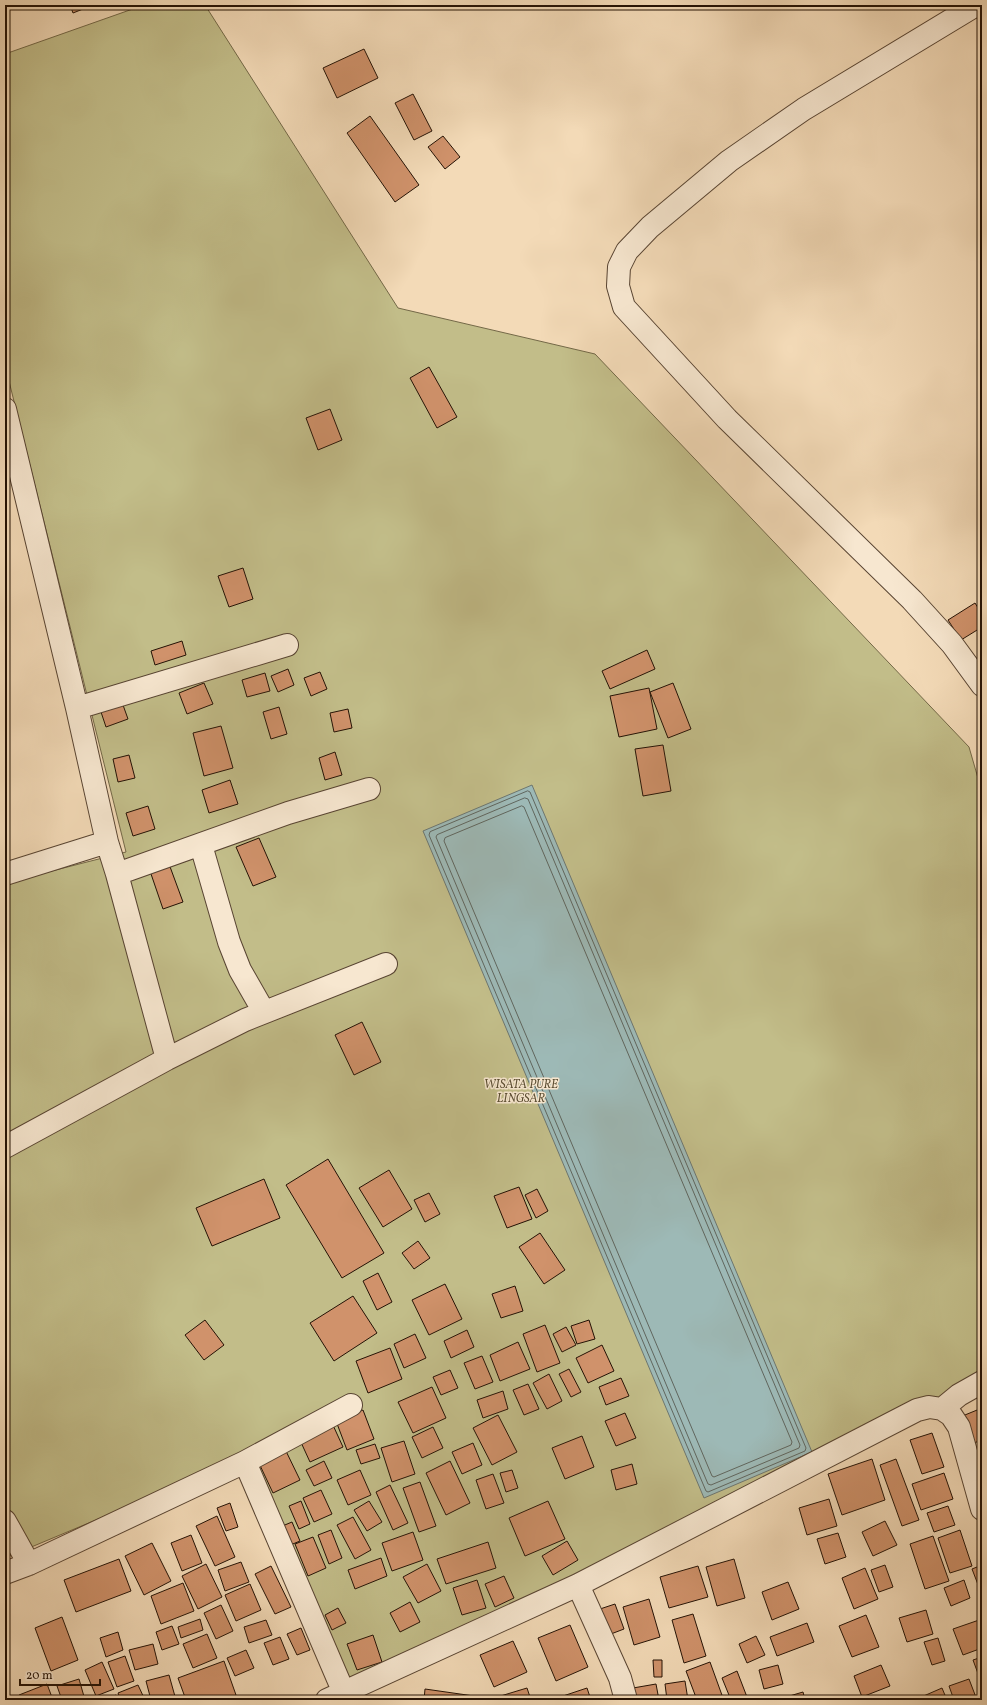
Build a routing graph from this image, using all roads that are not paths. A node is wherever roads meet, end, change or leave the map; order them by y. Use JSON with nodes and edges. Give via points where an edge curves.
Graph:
{"nodes":[{"id":1,"x":976,"y":5,"type":"edge"},
{"id":2,"x":5,"y":409,"type":"edge"},
{"id":3,"x":287,"y":645,"type":"dead end"},
{"id":4,"x":982,"y":685,"type":"edge"},
{"id":5,"x":77,"y":708,"type":"junction"},
{"id":6,"x":369,"y":789,"type":"dead end"},
{"id":7,"x":107,"y":842,"type":"junction"},
{"id":8,"x":201,"y":845,"type":"junction"},
{"id":9,"x":5,"y":874,"type":"edge"},
{"id":10,"x":117,"y":874,"type":"junction"},
{"id":11,"x":386,"y":964,"type":"dead end"},
{"id":12,"x":264,"y":1012,"type":"junction"},
{"id":13,"x":167,"y":1059,"type":"junction"},
{"id":14,"x":5,"y":1147,"type":"edge"},
{"id":15,"x":982,"y":1382,"type":"edge"},
{"id":16,"x":351,"y":1405,"type":"dead end"},
{"id":17,"x":942,"y":1409,"type":"junction"},
{"id":18,"x":245,"y":1462,"type":"junction"},
{"id":19,"x":982,"y":1509,"type":"edge"},
{"id":20,"x":5,"y":1521,"type":"edge"},
{"id":21,"x":29,"y":1564,"type":"junction"},
{"id":22,"x":5,"y":1573,"type":"edge"},
{"id":23,"x":578,"y":1585,"type":"junction"},
{"id":24,"x":336,"y":1696,"type":"edge"},
{"id":25,"x":626,"y":1700,"type":"edge"}],
"edges":[{"from":1,"to":4,"type":"street","via":[[804,109],[729,161],[650,227],[627,251],[619,267],[618,286],[624,307],[727,419],[912,600],[952,644]]},
{"from":2,"to":5,"type":"street"},
{"from":3,"to":5,"type":"street"},
{"from":5,"to":7,"type":"street"},
{"from":6,"to":8,"type":"street","via":[[288,813]]},
{"from":7,"to":9,"type":"street"},
{"from":7,"to":10,"type":"street"},
{"from":8,"to":10,"type":"street"},
{"from":8,"to":12,"type":"street","via":[[229,942],[240,970]]},
{"from":10,"to":13,"type":"street"},
{"from":11,"to":12,"type":"street"},
{"from":12,"to":13,"type":"street"},
{"from":13,"to":14,"type":"street"},
{"from":15,"to":17,"type":"street","via":[[959,1395]]},
{"from":16,"to":18,"type":"street"},
{"from":17,"to":19,"type":"street","via":[[951,1414],[959,1427]]},
{"from":17,"to":23,"type":"street","via":[[929,1407],[917,1410]]},
{"from":18,"to":21,"type":"street"},
{"from":18,"to":24,"type":"street"},
{"from":20,"to":21,"type":"street"},
{"from":21,"to":22,"type":"street"},
{"from":23,"to":24,"type":"street"},
{"from":23,"to":25,"type":"street","via":[[620,1678]]}]}
